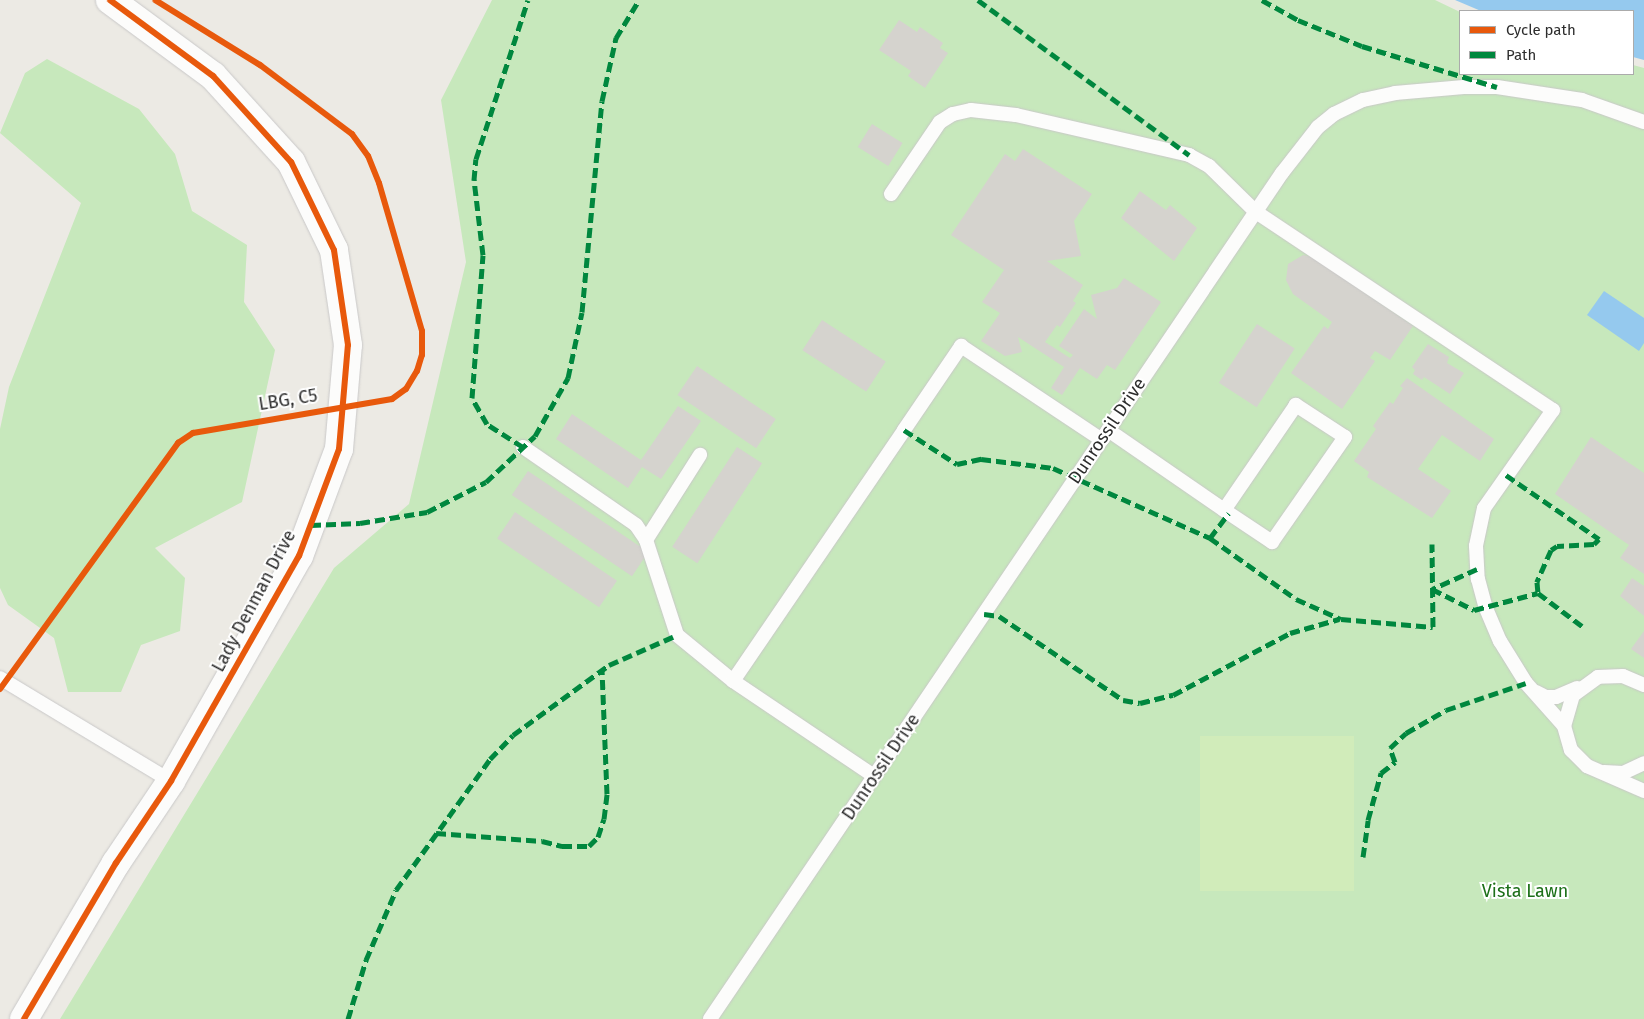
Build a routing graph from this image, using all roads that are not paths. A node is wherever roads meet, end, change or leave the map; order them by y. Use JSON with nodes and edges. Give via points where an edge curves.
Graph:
{"nodes":[{"id":1,"x":110,"y":0,"type":"edge"},
{"id":2,"x":1644,"y":122,"type":"edge"},
{"id":3,"x":891,"y":194,"type":"dead end"},
{"id":4,"x":1256,"y":212,"type":"junction"},
{"id":5,"x":1105,"y":435,"type":"junction"},
{"id":6,"x":523,"y":447,"type":"dead end"},
{"id":7,"x":700,"y":455,"type":"dead end"},
{"id":8,"x":1224,"y":510,"type":"junction"},
{"id":9,"x":646,"y":540,"type":"junction"},
{"id":10,"x":0,"y":678,"type":"edge"},
{"id":11,"x":733,"y":681,"type":"junction"},
{"id":12,"x":1583,"y":685,"type":"junction"},
{"id":13,"x":1644,"y":685,"type":"edge"},
{"id":14,"x":1536,"y":692,"type":"junction"},
{"id":15,"x":1564,"y":726,"type":"junction"},
{"id":16,"x":1644,"y":762,"type":"edge"},
{"id":17,"x":1596,"y":770,"type":"junction"},
{"id":18,"x":874,"y":776,"type":"junction"},
{"id":19,"x":171,"y":782,"type":"junction"},
{"id":20,"x":1644,"y":791,"type":"edge"},
{"id":21,"x":24,"y":1019,"type":"edge"},
{"id":22,"x":710,"y":1019,"type":"edge"}],
"edges":[{"from":1,"to":19,"type":"street","name":"Lady Denman Drive","via":[[214,76],[291,162],[334,250],[348,344],[340,449],[300,556]]},
{"from":2,"to":4,"type":"lane","name":"Dunrossil Drive","via":[[1582,100],[1497,87],[1395,93],[1364,100],[1334,114],[1318,127]]},
{"from":3,"to":4,"type":"lane","via":[[940,122],[953,114],[971,110],[1016,115],[1189,155],[1209,166]]},
{"from":4,"to":5,"type":"lane","name":"Dunrossil Drive"},
{"from":4,"to":14,"type":"lane","via":[[1553,410],[1484,508],[1476,546],[1478,579],[1487,613],[1513,664]]},
{"from":5,"to":8,"type":"lane"},
{"from":5,"to":11,"type":"lane","via":[[961,346]]},
{"from":5,"to":18,"type":"lane","name":"Dunrossil Drive"},
{"from":6,"to":9,"type":"lane","via":[[636,525]]},
{"from":7,"to":9,"type":"lane"},
{"from":8,"to":8,"type":"lane","via":[[1296,405],[1345,437],[1272,542]]},
{"from":9,"to":11,"type":"lane","via":[[677,635]]},
{"from":10,"to":19,"type":"lane"},
{"from":11,"to":18,"type":"lane"},
{"from":12,"to":13,"type":"lane","via":[[1610,675],[1635,679]]},
{"from":12,"to":14,"type":"lane","via":[[1556,698],[1546,698]]},
{"from":12,"to":15,"type":"lane","via":[[1567,707]]},
{"from":14,"to":15,"type":"lane"},
{"from":15,"to":17,"type":"lane","via":[[1571,750]]},
{"from":16,"to":17,"type":"lane","via":[[1623,773]]},
{"from":17,"to":20,"type":"lane"},
{"from":18,"to":22,"type":"lane","name":"Dunrossil Drive"},
{"from":19,"to":21,"type":"street","name":"Lady Denman Drive","via":[[116,863]]}]}
